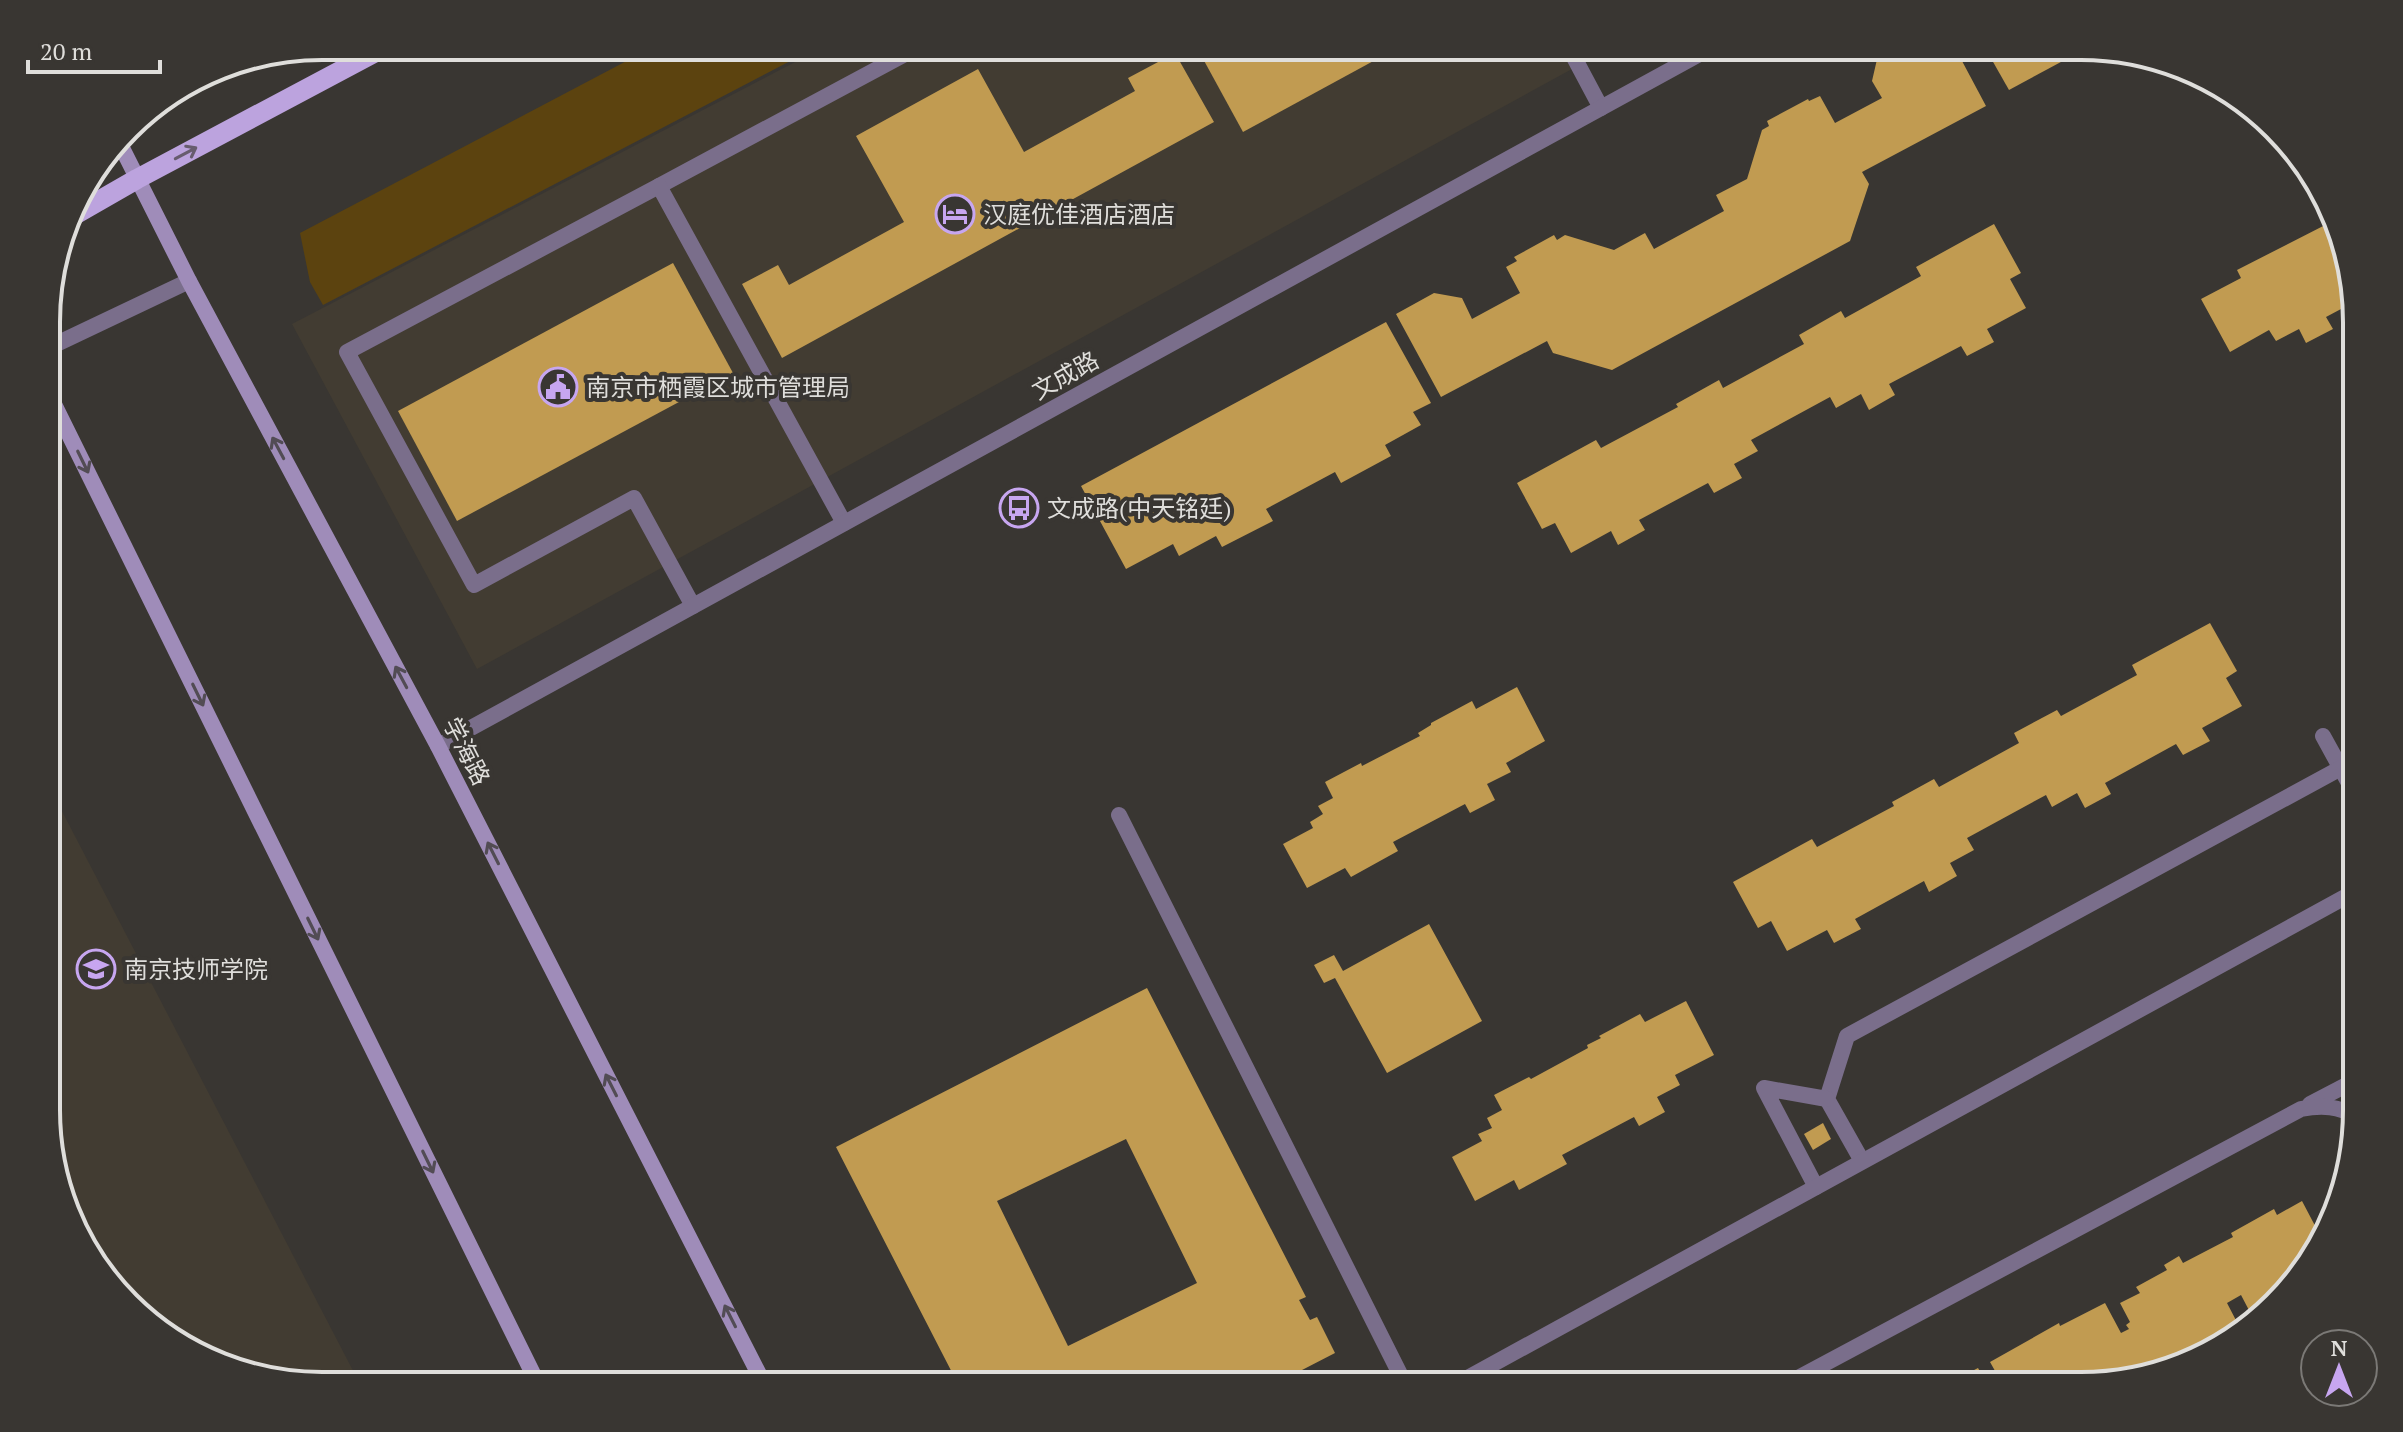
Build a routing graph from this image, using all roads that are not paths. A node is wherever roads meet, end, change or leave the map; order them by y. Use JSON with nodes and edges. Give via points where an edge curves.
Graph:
{"nodes":[{"id":1,"x":361,"y":60,"type":"edge"},
{"id":2,"x":894,"y":60,"type":"edge"},
{"id":3,"x":1575,"y":60,"type":"edge"},
{"id":4,"x":1688,"y":60,"type":"edge"},
{"id":5,"x":1601,"y":108,"type":"junction"},
{"id":6,"x":123,"y":151,"type":"edge"},
{"id":7,"x":137,"y":179,"type":"junction"},
{"id":8,"x":659,"y":186,"type":"junction"},
{"id":9,"x":87,"y":208,"type":"edge"},
{"id":10,"x":189,"y":281,"type":"junction"},
{"id":11,"x":60,"y":342,"type":"edge"},
{"id":12,"x":60,"y":416,"type":"edge"},
{"id":13,"x":844,"y":523,"type":"junction"},
{"id":14,"x":693,"y":606,"type":"junction"},
{"id":15,"x":2323,"y":736,"type":"dead end"},
{"id":16,"x":438,"y":746,"type":"junction"},
{"id":17,"x":2341,"y":768,"type":"joint"},
{"id":18,"x":1119,"y":815,"type":"dead end"},
{"id":19,"x":2342,"y":899,"type":"edge"},
{"id":20,"x":2342,"y":1087,"type":"edge"},
{"id":21,"x":1827,"y":1099,"type":"junction"},
{"id":22,"x":2301,"y":1109,"type":"junction"},
{"id":23,"x":2342,"y":1110,"type":"edge"},
{"id":24,"x":1862,"y":1161,"type":"junction"},
{"id":25,"x":1816,"y":1187,"type":"junction"},
{"id":26,"x":1399,"y":1371,"type":"edge"},
{"id":27,"x":1480,"y":1371,"type":"edge"},
{"id":28,"x":1811,"y":1371,"type":"edge"},
{"id":29,"x":532,"y":1372,"type":"edge"},
{"id":30,"x":758,"y":1372,"type":"edge"}],
"edges":[{"from":7,"to":1,"type":"main road","one_way":true},
{"from":2,"to":8,"type":"street"},
{"from":3,"to":5,"type":"street"},
{"from":4,"to":5,"type":"street","name":"文成路"},
{"from":5,"to":13,"type":"street","name":"文成路"},
{"from":6,"to":7,"type":"main road","name":"学海路"},
{"from":7,"to":9,"type":"main road"},
{"from":7,"to":10,"type":"main road","name":"学海路"},
{"from":8,"to":13,"type":"street"},
{"from":8,"to":14,"type":"street","via":[[347,352],[474,585],[634,498]]},
{"from":10,"to":11,"type":"street"},
{"from":16,"to":10,"type":"main road","name":"学海路","one_way":true},
{"from":12,"to":29,"type":"main road","one_way":true},
{"from":13,"to":14,"type":"street","name":"文成路"},
{"from":14,"to":16,"type":"street","name":"文成路"},
{"from":15,"to":17,"type":"street"},
{"from":30,"to":16,"type":"main road","name":"学海路","one_way":true},
{"from":17,"to":21,"type":"street","via":[[1847,1036]]},
{"from":18,"to":26,"type":"street"},
{"from":19,"to":24,"type":"street"},
{"from":20,"to":22,"type":"street"},
{"from":21,"to":24,"type":"street"},
{"from":21,"to":25,"type":"street","via":[[1764,1088]]},
{"from":22,"to":23,"type":"street"},
{"from":22,"to":28,"type":"street"},
{"from":24,"to":25,"type":"street"},
{"from":25,"to":27,"type":"street"}]}
